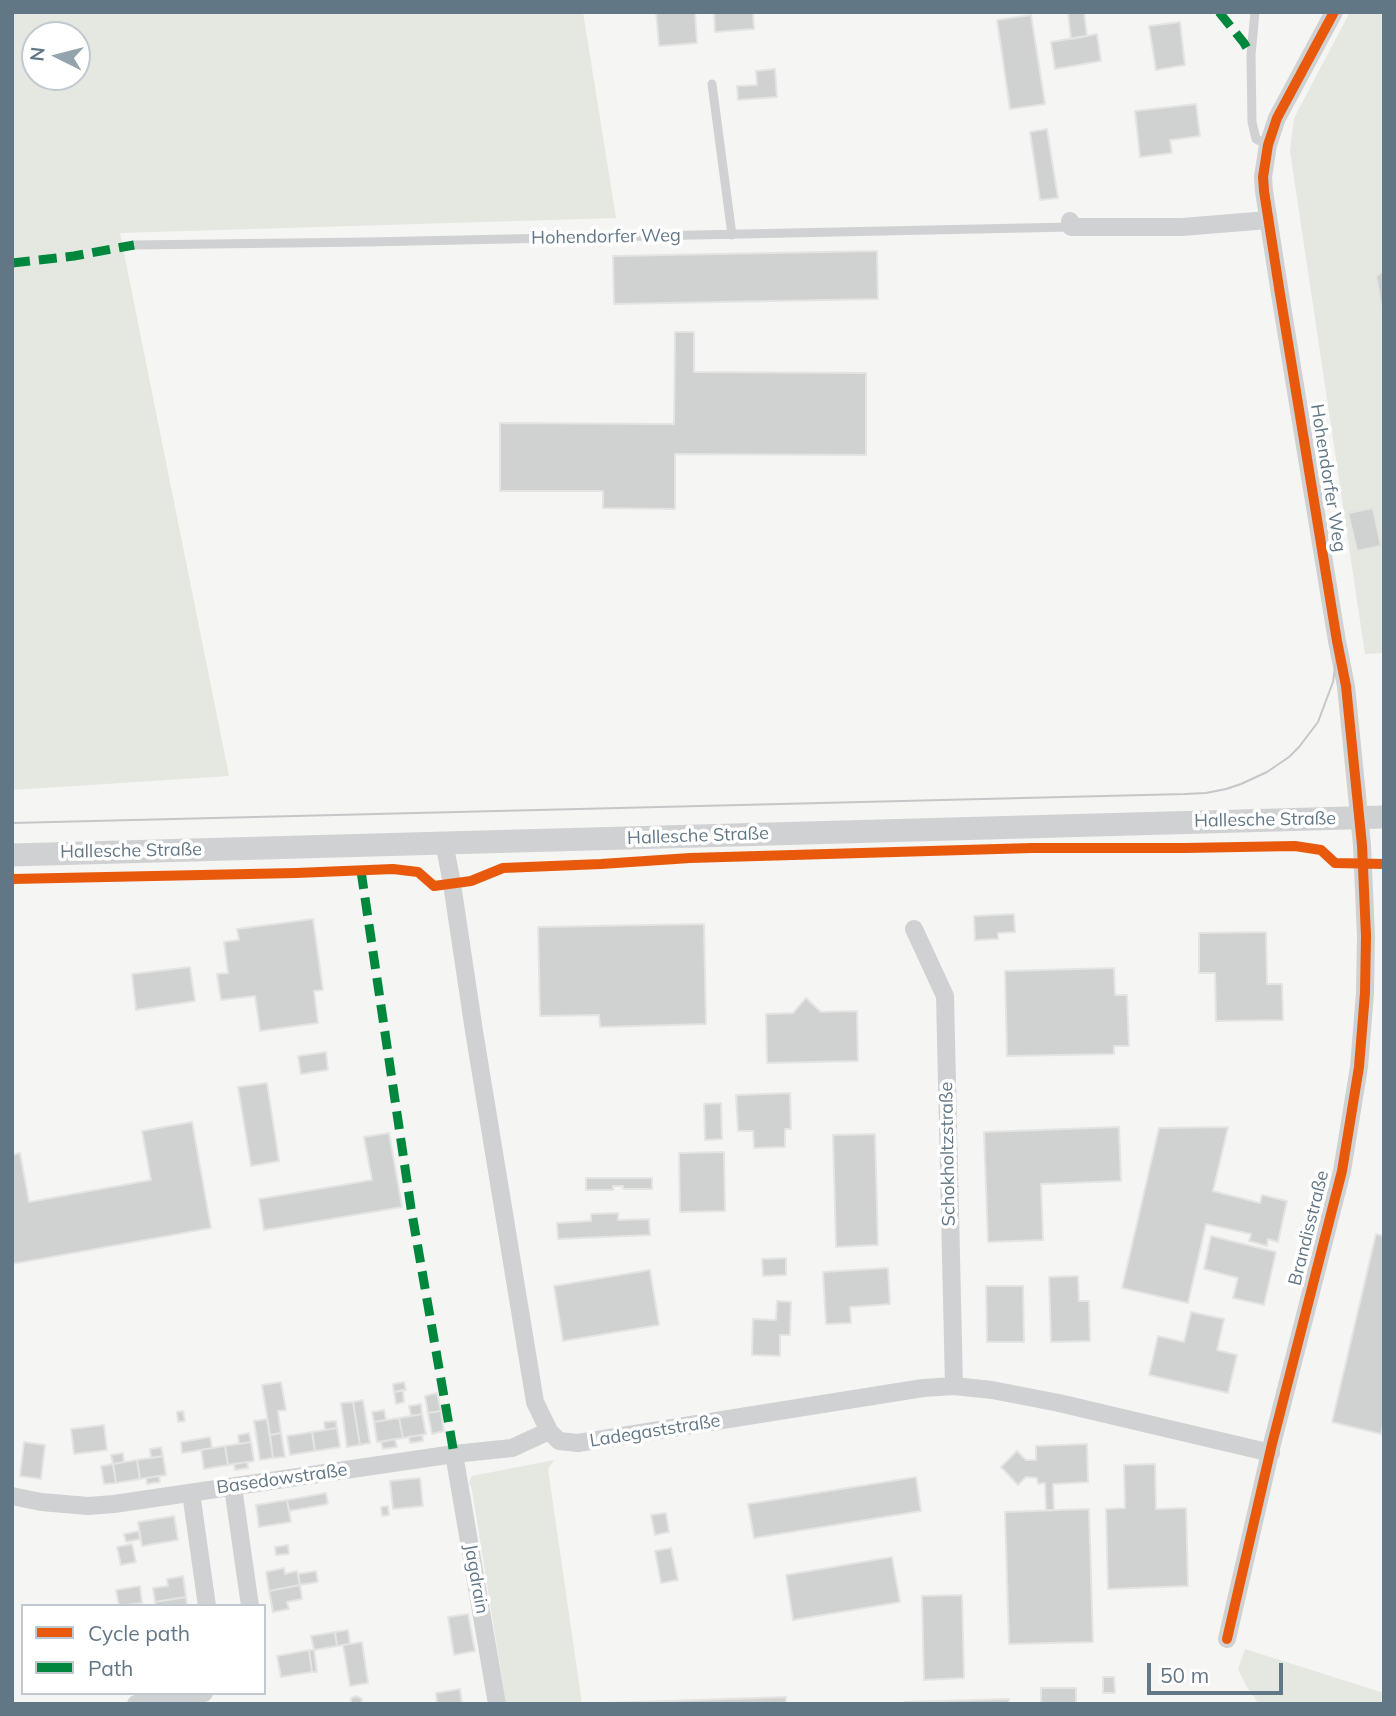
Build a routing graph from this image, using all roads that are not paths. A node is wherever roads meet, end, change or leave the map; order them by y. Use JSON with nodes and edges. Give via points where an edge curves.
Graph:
{"nodes":[{"id":1,"x":1255,"y":12,"type":"edge"},
{"id":2,"x":1334,"y":12,"type":"edge"},
{"id":3,"x":712,"y":84,"type":"dead end"},
{"id":4,"x":1268,"y":145,"type":"junction"},
{"id":5,"x":1268,"y":220,"type":"junction"},
{"id":6,"x":1071,"y":224,"type":"joint"},
{"id":7,"x":732,"y":235,"type":"junction"},
{"id":8,"x":134,"y":245,"type":"dead end"},
{"id":9,"x":1384,"y":817,"type":"edge"},
{"id":10,"x":1358,"y":818,"type":"junction"},
{"id":11,"x":444,"y":842,"type":"junction"},
{"id":12,"x":12,"y":855,"type":"edge"},
{"id":13,"x":914,"y":929,"type":"dead end"},
{"id":14,"x":954,"y":1386,"type":"junction"},
{"id":15,"x":549,"y":1431,"type":"junction"},
{"id":16,"x":1271,"y":1453,"type":"junction"},
{"id":17,"x":454,"y":1454,"type":"junction"},
{"id":18,"x":233,"y":1487,"type":"junction"},
{"id":19,"x":191,"y":1493,"type":"junction"},
{"id":20,"x":12,"y":1496,"type":"edge"},
{"id":21,"x":207,"y":1604,"type":"edge"},
{"id":22,"x":250,"y":1604,"type":"edge"},
{"id":23,"x":1227,"y":1639,"type":"dead end"},
{"id":24,"x":192,"y":1695,"type":"edge"},
{"id":25,"x":136,"y":1704,"type":"edge"},
{"id":26,"x":497,"y":1704,"type":"edge"}],
"edges":[{"from":1,"to":4,"type":"lane","via":[[1252,122],[1256,139]]},
{"from":2,"to":4,"type":"street","name":"Hohendorfer Weg","via":[[1276,118]]},
{"from":3,"to":7,"type":"lane"},
{"from":4,"to":5,"type":"street","name":"Hohendorfer Weg","via":[[1263,177]]},
{"from":5,"to":6,"type":"street","via":[[1182,227]]},
{"from":5,"to":10,"type":"street","name":"Hohendorfer Weg","via":[[1346,686]]},
{"from":6,"to":7,"type":"lane","name":"Hohendorfer Weg"},
{"from":7,"to":8,"type":"lane","name":"Hohendorfer Weg"},
{"from":9,"to":10,"type":"street","name":"Hallesche Straße"},
{"from":10,"to":11,"type":"street","name":"Hallesche Straße"},
{"from":10,"to":16,"type":"street","name":"Brandisstraße","via":[[1366,936],[1359,1067],[1342,1171]]},
{"from":11,"to":12,"type":"street","name":"Hallesche Straße"},
{"from":11,"to":15,"type":"street","via":[[535,1402]]},
{"from":13,"to":14,"type":"street","name":"Schokholtzstraße","via":[[945,996]]},
{"from":14,"to":15,"type":"street","name":"Ladegaststraße","via":[[578,1443],[559,1441]]},
{"from":14,"to":16,"type":"street","name":"Ladegaststraße","via":[[1059,1403]]},
{"from":15,"to":17,"type":"street","name":"Basedowstraße","via":[[512,1448]]},
{"from":16,"to":23,"type":"street","name":"Brandisstraße"},
{"from":17,"to":18,"type":"street","name":"Basedowstraße"},
{"from":17,"to":26,"type":"street","name":"Jagdrain"},
{"from":18,"to":19,"type":"street","name":"Basedowstraße"},
{"from":18,"to":22,"type":"street"},
{"from":19,"to":20,"type":"street","name":"Basedowstraße","via":[[88,1506]]},
{"from":19,"to":21,"type":"street"},
{"from":24,"to":25,"type":"street"}]}
